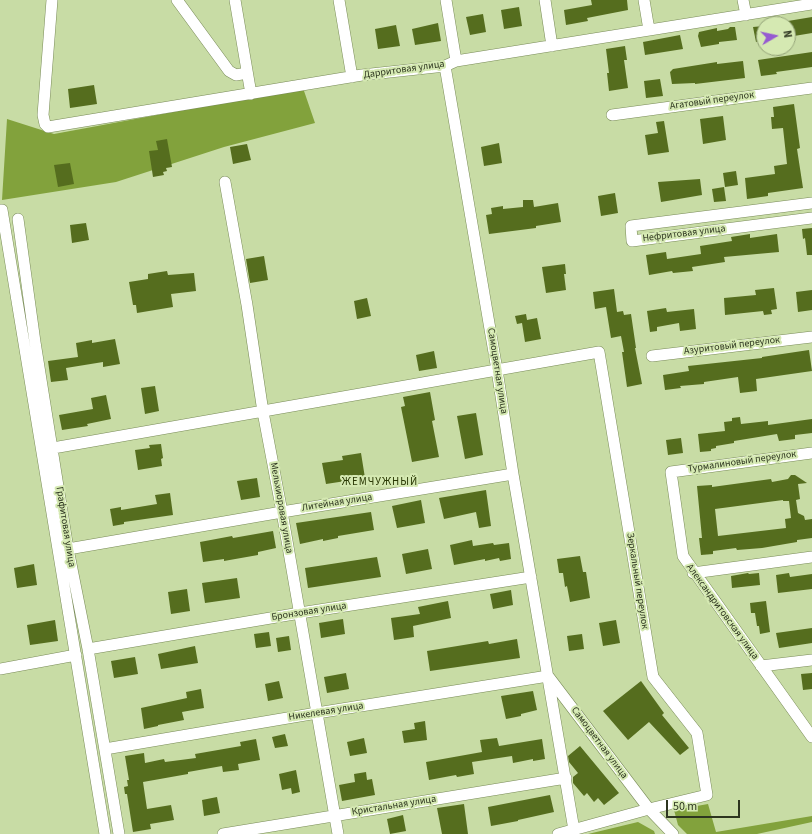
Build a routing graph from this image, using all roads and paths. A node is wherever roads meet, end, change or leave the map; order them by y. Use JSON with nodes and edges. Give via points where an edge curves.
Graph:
{"nodes":[{"id":1,"x":52,"y":0,"type":"edge"},
{"id":2,"x":177,"y":0,"type":"edge"},
{"id":3,"x":235,"y":0,"type":"edge"},
{"id":4,"x":339,"y":0,"type":"edge"},
{"id":5,"x":446,"y":0,"type":"edge"},
{"id":6,"x":545,"y":0,"type":"edge"},
{"id":7,"x":644,"y":0,"type":"edge"},
{"id":8,"x":743,"y":0,"type":"edge"},
{"id":9,"x":812,"y":4,"type":"edge"},
{"id":10,"x":746,"y":15,"type":"junction"},
{"id":11,"x":650,"y":30,"type":"junction"},
{"id":12,"x":552,"y":46,"type":"junction"},
{"id":13,"x":456,"y":61,"type":"junction"},
{"id":14,"x":445,"y":66,"type":"junction"},
{"id":15,"x":247,"y":73,"type":"junction"},
{"id":16,"x":352,"y":77,"type":"junction"},
{"id":17,"x":812,"y":88,"type":"edge"},
{"id":18,"x":251,"y":94,"type":"junction"},
{"id":19,"x":612,"y":115,"type":"dead end"},
{"id":20,"x":225,"y":182,"type":"dead end"},
{"id":21,"x":812,"y":203,"type":"edge"},
{"id":22,"x":0,"y":210,"type":"edge"},
{"id":23,"x":812,"y":218,"type":"edge"},
{"id":24,"x":18,"y":220,"type":"dead end"},
{"id":25,"x":812,"y":337,"type":"edge"},
{"id":26,"x":652,"y":356,"type":"dead end"},
{"id":27,"x":497,"y":370,"type":"junction"},
{"id":28,"x":263,"y":412,"type":"junction"},
{"id":29,"x":53,"y":448,"type":"junction"},
{"id":30,"x":812,"y":453,"type":"edge"},
{"id":31,"x":671,"y":472,"type":"joint"},
{"id":32,"x":513,"y":474,"type":"junction"},
{"id":33,"x":282,"y":512,"type":"junction"},
{"id":34,"x":68,"y":549,"type":"junction"},
{"id":35,"x":812,"y":557,"type":"edge"},
{"id":36,"x":693,"y":573,"type":"junction"},
{"id":37,"x":531,"y":577,"type":"junction"},
{"id":38,"x":300,"y":613,"type":"junction"},
{"id":39,"x":88,"y":649,"type":"junction"},
{"id":40,"x":76,"y":655,"type":"junction"},
{"id":41,"x":812,"y":660,"type":"edge"},
{"id":42,"x":761,"y":666,"type":"junction"},
{"id":43,"x":0,"y":669,"type":"edge"},
{"id":44,"x":548,"y":676,"type":"junction"},
{"id":45,"x":317,"y":713,"type":"junction"},
{"id":46,"x":812,"y":737,"type":"edge"},
{"id":47,"x":105,"y":749,"type":"junction"},
{"id":48,"x":566,"y":778,"type":"junction"},
{"id":49,"x":649,"y":809,"type":"junction"},
{"id":50,"x":335,"y":815,"type":"junction"},
{"id":51,"x":574,"y":830,"type":"junction"},
{"id":52,"x":105,"y":834,"type":"edge"},
{"id":53,"x":119,"y":834,"type":"edge"},
{"id":54,"x":223,"y":834,"type":"edge"},
{"id":55,"x":338,"y":834,"type":"edge"},
{"id":56,"x":558,"y":834,"type":"edge"},
{"id":57,"x":673,"y":834,"type":"edge"}],
"edges":[{"from":1,"to":18,"type":"street","name":"Дарритовая улица","via":[[43,115],[44,124],[48,127]]},
{"from":2,"to":15,"type":"street","via":[[229,71],[236,75]]},
{"from":3,"to":15,"type":"street"},
{"from":4,"to":16,"type":"street"},
{"from":5,"to":13,"type":"street"},
{"from":6,"to":12,"type":"street"},
{"from":7,"to":11,"type":"street"},
{"from":8,"to":10,"type":"street"},
{"from":9,"to":10,"type":"street","name":"Дарритовая улица"},
{"from":10,"to":11,"type":"street","name":"Дарритовая улица"},
{"from":11,"to":12,"type":"street","name":"Дарритовая улица"},
{"from":12,"to":13,"type":"street","name":"Дарритовая улица"},
{"from":13,"to":14,"type":"street","name":"Дарритовая улица"},
{"from":14,"to":16,"type":"street","name":"Дарритовая улица"},
{"from":14,"to":27,"type":"street","name":"Самоцветная улица"},
{"from":15,"to":18,"type":"street"},
{"from":16,"to":18,"type":"street","name":"Дарритовая улица"},
{"from":17,"to":19,"type":"street","name":"Агатовый переулок"},
{"from":20,"to":28,"type":"street","name":"Мельхиоровая улица"},
{"from":21,"to":23,"type":"street","name":"Нефритовая улица","via":[[631,226],[632,241]]},
{"from":22,"to":40,"type":"street"},
{"from":24,"to":29,"type":"street","name":"Графитовая улица"},
{"from":25,"to":26,"type":"street","name":"Азуритовый переулок"},
{"from":27,"to":28,"type":"street"},
{"from":27,"to":32,"type":"street","name":"Самоцветная улица"},
{"from":27,"to":49,"type":"street","name":"Зеркальный переулок","via":[[599,352],[653,677],[697,733],[707,795]]},
{"from":28,"to":29,"type":"street"},
{"from":28,"to":33,"type":"street","name":"Мельхиоровая улица"},
{"from":29,"to":34,"type":"street","name":"Графитовая улица"},
{"from":30,"to":31,"type":"street","name":"Турмалиновый переулок"},
{"from":31,"to":36,"type":"street","name":"Александритовская улица","via":[[683,556]]},
{"from":32,"to":33,"type":"street","name":"Литейная улица"},
{"from":32,"to":37,"type":"street","name":"Самоцветная улица"},
{"from":33,"to":34,"type":"street","name":"Литейная улица"},
{"from":33,"to":38,"type":"street","name":"Мельхиоровая улица"},
{"from":34,"to":39,"type":"street","name":"Графитовая улица"},
{"from":35,"to":36,"type":"street"},
{"from":36,"to":42,"type":"street","name":"Александритовская улица"},
{"from":37,"to":38,"type":"street","name":"Бронзовая улица"},
{"from":37,"to":44,"type":"street","name":"Самоцветная улица"},
{"from":38,"to":39,"type":"street","name":"Бронзовая улица"},
{"from":38,"to":45,"type":"street","name":"Мельхиоровая улица"},
{"from":39,"to":47,"type":"street","name":"Графитовая улица"},
{"from":40,"to":43,"type":"street"},
{"from":40,"to":52,"type":"street"},
{"from":41,"to":42,"type":"street"},
{"from":42,"to":46,"type":"street","name":"Александритовская улица"},
{"from":44,"to":45,"type":"street","name":"Никелевая улица"},
{"from":44,"to":48,"type":"street","name":"Самоцветная улица"},
{"from":44,"to":49,"type":"street","name":"Самоцветная улица"},
{"from":45,"to":47,"type":"street","name":"Никелевая улица"},
{"from":45,"to":50,"type":"street","name":"Мельхиоровая улица"},
{"from":47,"to":53,"type":"street","name":"Графитовая улица"},
{"from":48,"to":50,"type":"street","name":"Кристальная улица"},
{"from":48,"to":51,"type":"street","name":"Самоцветная улица"},
{"from":49,"to":51,"type":"street"},
{"from":49,"to":57,"type":"street","name":"Самоцветная улица"},
{"from":50,"to":54,"type":"street","name":"Кристальная улица"},
{"from":50,"to":55,"type":"street","name":"Мельхиоровая улица"},
{"from":51,"to":56,"type":"street"}]}
